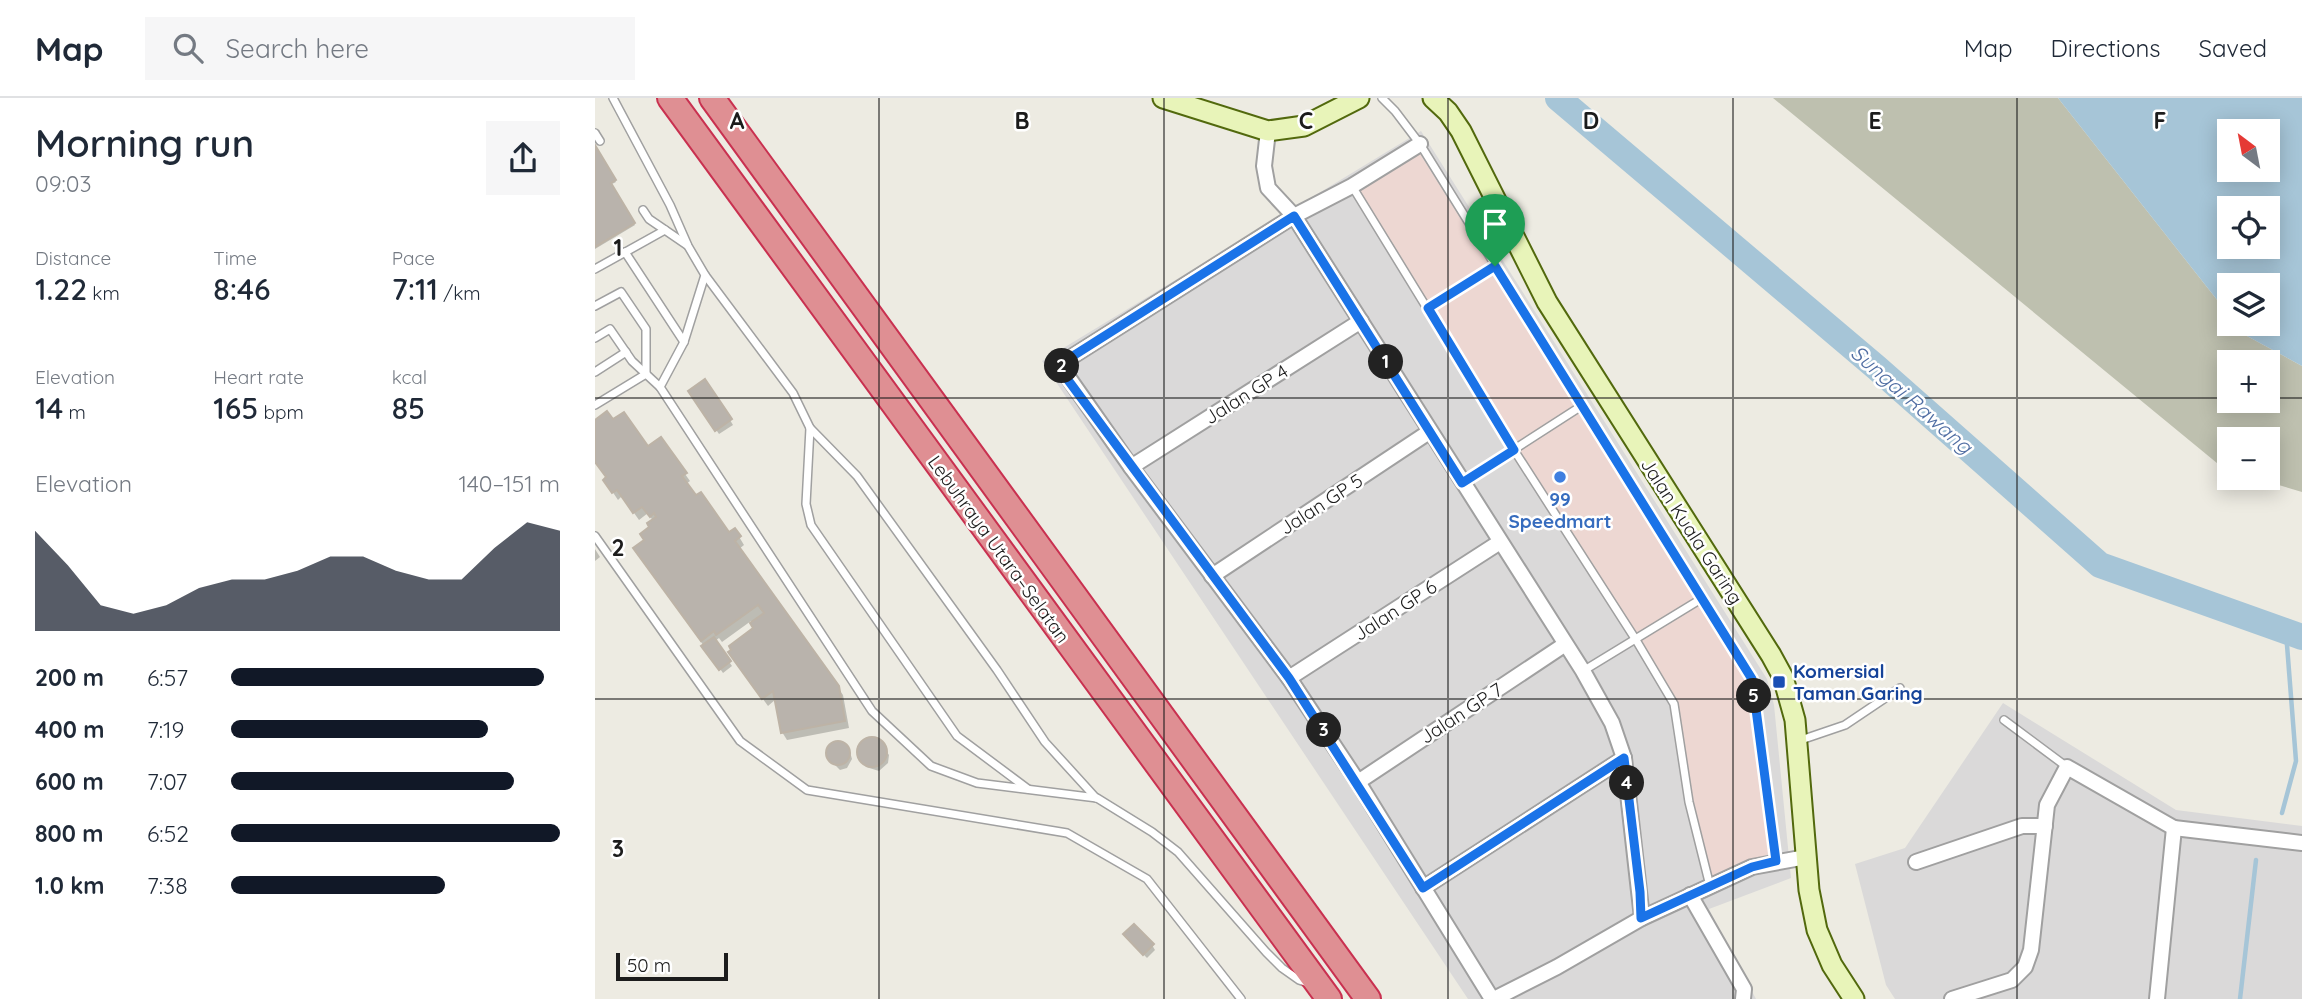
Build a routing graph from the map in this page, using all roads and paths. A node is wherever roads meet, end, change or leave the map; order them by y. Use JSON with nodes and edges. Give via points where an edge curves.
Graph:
{"nodes":[{"id":1,"x":614,"y":98,"type":"edge"},
{"id":2,"x":670,"y":98,"type":"edge"},
{"id":3,"x":712,"y":98,"type":"edge"},
{"id":4,"x":1163,"y":98,"type":"edge"},
{"id":5,"x":1359,"y":98,"type":"edge"},
{"id":6,"x":1383,"y":98,"type":"edge"},
{"id":7,"x":1433,"y":98,"type":"edge"},
{"id":8,"x":1268,"y":131,"type":"junction"},
{"id":9,"x":595,"y":133,"type":"edge"},
{"id":10,"x":600,"y":141,"type":"dead end"},
{"id":11,"x":1420,"y":144,"type":"junction"},
{"id":12,"x":1352,"y":186,"type":"junction"},
{"id":13,"x":643,"y":210,"type":"dead end"},
{"id":14,"x":1294,"y":216,"type":"junction"},
{"id":15,"x":665,"y":230,"type":"junction"},
{"id":16,"x":688,"y":246,"type":"junction"},
{"id":17,"x":625,"y":252,"type":"junction"},
{"id":18,"x":1495,"y":266,"type":"junction"},
{"id":19,"x":595,"y":269,"type":"edge"},
{"id":20,"x":705,"y":275,"type":"junction"},
{"id":21,"x":595,"y":306,"type":"edge"},
{"id":22,"x":1428,"y":308,"type":"junction"},
{"id":23,"x":1361,"y":321,"type":"junction"},
{"id":24,"x":595,"y":338,"type":"edge"},
{"id":25,"x":684,"y":342,"type":"junction"},
{"id":26,"x":626,"y":352,"type":"junction"},
{"id":27,"x":595,"y":372,"type":"edge"},
{"id":28,"x":646,"y":374,"type":"junction"},
{"id":29,"x":660,"y":387,"type":"junction"},
{"id":30,"x":595,"y":405,"type":"edge"},
{"id":31,"x":1583,"y":405,"type":"junction"},
{"id":32,"x":810,"y":428,"type":"junction"},
{"id":33,"x":1429,"y":432,"type":"junction"},
{"id":34,"x":1514,"y":450,"type":"junction"},
{"id":35,"x":1131,"y":467,"type":"junction"},
{"id":36,"x":1462,"y":483,"type":"junction"},
{"id":37,"x":595,"y":536,"type":"edge"},
{"id":38,"x":1500,"y":542,"type":"junction"},
{"id":39,"x":1212,"y":576,"type":"junction"},
{"id":40,"x":1701,"y":599,"type":"junction"},
{"id":41,"x":1636,"y":640,"type":"junction"},
{"id":42,"x":1565,"y":645,"type":"junction"},
{"id":43,"x":1583,"y":671,"type":"junction"},
{"id":44,"x":1289,"y":678,"type":"junction"},
{"id":45,"x":1900,"y":688,"type":"dead end"},
{"id":46,"x":2004,"y":720,"type":"dead end"},
{"id":47,"x":1797,"y":741,"type":"junction"},
{"id":48,"x":1624,"y":758,"type":"junction"},
{"id":49,"x":2067,"y":767,"type":"junction"},
{"id":50,"x":1357,"y":782,"type":"junction"},
{"id":51,"x":1028,"y":790,"type":"junction"},
{"id":52,"x":1097,"y":798,"type":"junction"},
{"id":53,"x":2045,"y":826,"type":"junction"},
{"id":54,"x":2174,"y":828,"type":"junction"},
{"id":55,"x":2302,"y":843,"type":"edge"},
{"id":56,"x":1807,"y":856,"type":"junction"},
{"id":57,"x":1776,"y":861,"type":"junction"},
{"id":58,"x":1916,"y":862,"type":"dead end"},
{"id":59,"x":1710,"y":886,"type":"junction"},
{"id":60,"x":1423,"y":888,"type":"junction"},
{"id":61,"x":1690,"y":895,"type":"junction"},
{"id":62,"x":1641,"y":918,"type":"junction"},
{"id":63,"x":1325,"y":993,"type":"edge"},
{"id":64,"x":1241,"y":999,"type":"edge"},
{"id":65,"x":1368,"y":999,"type":"edge"},
{"id":66,"x":1493,"y":999,"type":"edge"},
{"id":67,"x":1743,"y":999,"type":"edge"},
{"id":68,"x":1854,"y":999,"type":"edge"},
{"id":69,"x":1952,"y":999,"type":"edge"},
{"id":70,"x":2157,"y":999,"type":"edge"}],
"edges":[{"from":1,"to":16,"type":"lane"},
{"from":2,"to":63,"type":"highway","name":"Lebuhraya Utara–Selatan"},
{"from":3,"to":65,"type":"highway","name":"Lebuhraya Utara–Selatan"},
{"from":4,"to":8,"type":"street"},
{"from":5,"to":8,"type":"street","via":[[1304,126]]},
{"from":6,"to":11,"type":"lane"},
{"from":7,"to":47,"type":"street","name":"Jalan Kuala Garing","via":[[1461,131],[1547,302],[1772,655],[1792,702]]},
{"from":8,"to":14,"type":"street","via":[[1264,166],[1268,188]]},
{"from":9,"to":10,"type":"lane"},
{"from":11,"to":12,"type":"street"},
{"from":11,"to":18,"type":"lane"},
{"from":12,"to":14,"type":"street"},
{"from":12,"to":22,"type":"lane"},
{"from":13,"to":15,"type":"lane"},
{"from":14,"to":23,"type":"street"},
{"from":14,"to":35,"type":"street","via":[[1061,367]]},
{"from":15,"to":16,"type":"lane"},
{"from":15,"to":17,"type":"lane"},
{"from":16,"to":20,"type":"lane"},
{"from":17,"to":19,"type":"lane"},
{"from":17,"to":25,"type":"lane"},
{"from":18,"to":22,"type":"lane"},
{"from":18,"to":31,"type":"lane"},
{"from":20,"to":25,"type":"lane"},
{"from":20,"to":32,"type":"lane","via":[[793,393]]},
{"from":21,"to":28,"type":"lane","via":[[621,292],[646,329]]},
{"from":22,"to":34,"type":"lane"},
{"from":23,"to":33,"type":"street"},
{"from":23,"to":35,"type":"street","name":"Jalan GP 4"},
{"from":24,"to":26,"type":"lane","via":[[610,329]]},
{"from":25,"to":29,"type":"lane"},
{"from":26,"to":27,"type":"lane"},
{"from":26,"to":28,"type":"lane"},
{"from":28,"to":29,"type":"lane"},
{"from":28,"to":30,"type":"lane"},
{"from":29,"to":51,"type":"lane","via":[[872,711],[931,766],[977,783]]},
{"from":31,"to":34,"type":"lane"},
{"from":31,"to":40,"type":"lane"},
{"from":32,"to":51,"type":"lane","via":[[806,504],[811,525],[957,736]]},
{"from":32,"to":52,"type":"lane","via":[[857,476],[1045,743]]},
{"from":33,"to":36,"type":"street"},
{"from":33,"to":39,"type":"street","name":"Jalan GP 5"},
{"from":34,"to":36,"type":"lane"},
{"from":34,"to":41,"type":"lane"},
{"from":35,"to":39,"type":"street"},
{"from":36,"to":38,"type":"street"},
{"from":37,"to":64,"type":"lane","via":[[740,741],[807,790],[1067,833],[1147,879]]},
{"from":38,"to":42,"type":"street"},
{"from":38,"to":44,"type":"street","name":"Jalan GP 6"},
{"from":39,"to":44,"type":"street"},
{"from":40,"to":41,"type":"lane"},
{"from":40,"to":57,"type":"lane","via":[[1752,679]]},
{"from":41,"to":43,"type":"lane"},
{"from":41,"to":59,"type":"lane","via":[[1674,704],[1689,802]]},
{"from":42,"to":43,"type":"street"},
{"from":42,"to":50,"type":"street","name":"Jalan GP 7"},
{"from":43,"to":48,"type":"street","via":[[1612,723]]},
{"from":44,"to":50,"type":"street"},
{"from":45,"to":47,"type":"lane","via":[[1845,725]]},
{"from":46,"to":49,"type":"lane"},
{"from":47,"to":56,"type":"street","name":"Jalan Kuala Garing"},
{"from":48,"to":60,"type":"street"},
{"from":48,"to":62,"type":"street"},
{"from":49,"to":53,"type":"street","via":[[2047,805]]},
{"from":49,"to":54,"type":"street"},
{"from":50,"to":60,"type":"street"},
{"from":51,"to":52,"type":"lane"},
{"from":52,"to":63,"type":"lane","via":[[1178,852],[1282,968]]},
{"from":53,"to":58,"type":"street","via":[[2022,826]]},
{"from":53,"to":69,"type":"street","via":[[2031,950],[2025,967],[2012,980]]},
{"from":54,"to":55,"type":"street"},
{"from":54,"to":70,"type":"street"},
{"from":56,"to":57,"type":"street"},
{"from":56,"to":68,"type":"street","name":"Jalan Kuala Garing","via":[[1817,930]]},
{"from":57,"to":59,"type":"street"},
{"from":59,"to":61,"type":"street"},
{"from":60,"to":66,"type":"street"},
{"from":61,"to":62,"type":"street"},
{"from":61,"to":67,"type":"street","via":[[1744,989]]},
{"from":62,"to":66,"type":"street"}]}
